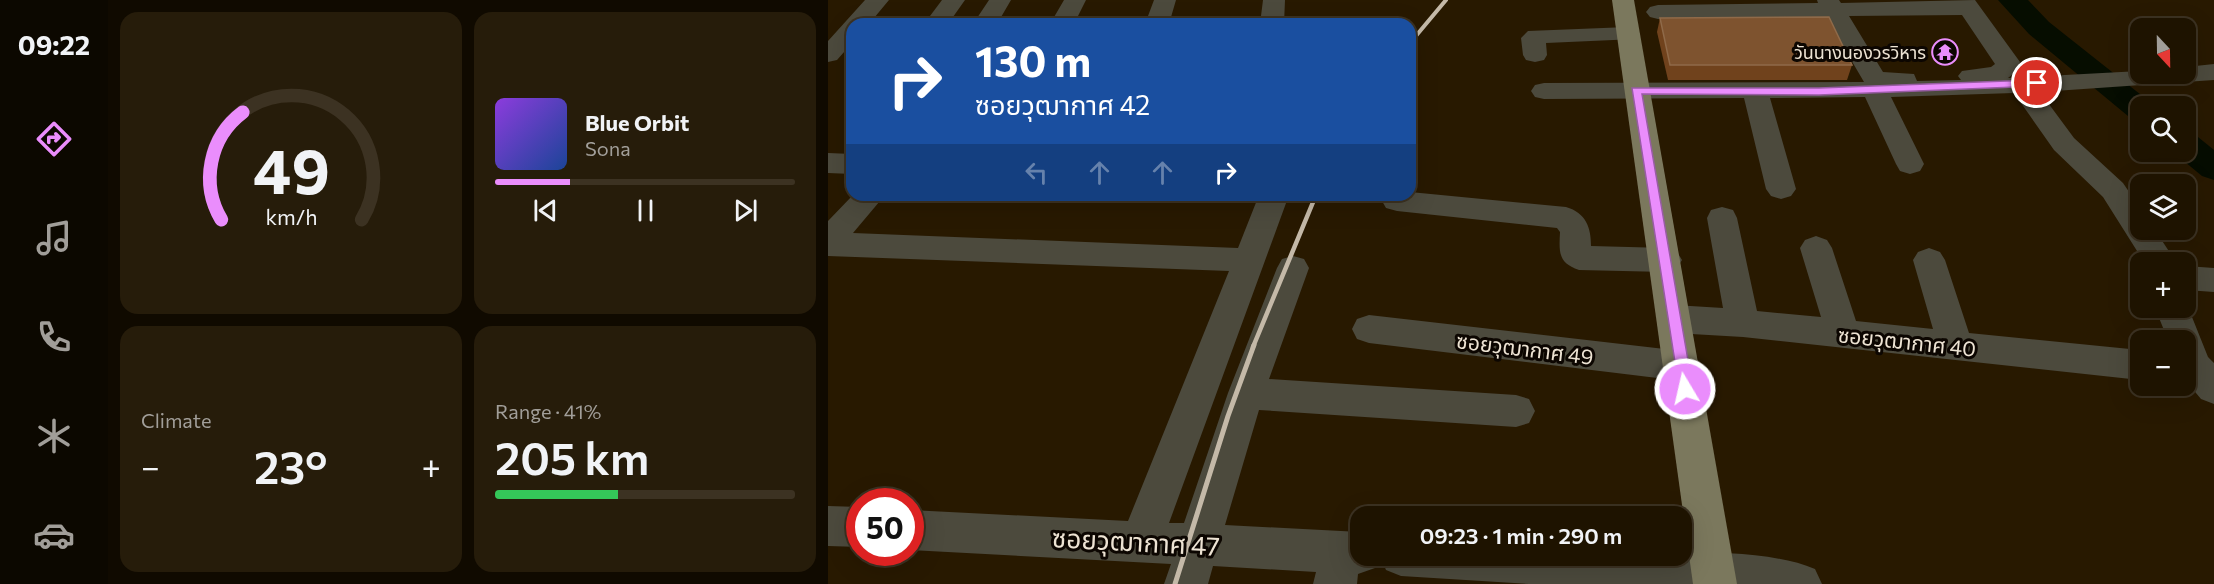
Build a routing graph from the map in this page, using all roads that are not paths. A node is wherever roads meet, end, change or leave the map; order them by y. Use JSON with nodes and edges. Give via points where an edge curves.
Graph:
{"nodes":[{"id":1,"x":878,"y":0,"type":"edge"},
{"id":2,"x":954,"y":0,"type":"edge"},
{"id":3,"x":1000,"y":0,"type":"edge"},
{"id":4,"x":1075,"y":0,"type":"edge"},
{"id":5,"x":1165,"y":0,"type":"edge"},
{"id":6,"x":1274,"y":0,"type":"edge"},
{"id":7,"x":1623,"y":0,"type":"edge"},
{"id":8,"x":1906,"y":4,"type":"edge"},
{"id":9,"x":1966,"y":4,"type":"edge"},
{"id":10,"x":1776,"y":6,"type":"edge"},
{"id":11,"x":1831,"y":6,"type":"edge"},
{"id":12,"x":1671,"y":8,"type":"edge"},
{"id":13,"x":862,"y":18,"type":"edge"},
{"id":14,"x":940,"y":18,"type":"edge"},
{"id":15,"x":989,"y":18,"type":"edge"},
{"id":16,"x":1065,"y":18,"type":"edge"},
{"id":17,"x":1158,"y":18,"type":"edge"},
{"id":18,"x":1272,"y":18,"type":"edge"},
{"id":19,"x":1628,"y":34,"type":"junction"},
{"id":20,"x":846,"y":36,"type":"edge"},
{"id":21,"x":828,"y":55,"type":"edge"},
{"id":22,"x":2214,"y":72,"type":"edge"},
{"id":23,"x":2020,"y":84,"type":"junction"},
{"id":24,"x":1636,"y":90,"type":"junction"},
{"id":25,"x":1875,"y":90,"type":"junction"},
{"id":26,"x":1755,"y":91,"type":"junction"},
{"id":27,"x":828,"y":163,"type":"edge"},
{"id":28,"x":846,"y":164,"type":"edge"},
{"id":29,"x":1910,"y":164,"type":"dead end"},
{"id":30,"x":1781,"y":189,"type":"dead end"},
{"id":31,"x":865,"y":201,"type":"edge"},
{"id":32,"x":1275,"y":201,"type":"edge"},
{"id":33,"x":1397,"y":201,"type":"dead end"},
{"id":34,"x":1722,"y":218,"type":"dead end"},
{"id":35,"x":828,"y":243,"type":"edge"},
{"id":36,"x":1816,"y":248,"type":"dead end"},
{"id":37,"x":2153,"y":252,"type":"edge"},
{"id":38,"x":1250,"y":260,"type":"junction"},
{"id":39,"x":1666,"y":260,"type":"junction"},
{"id":40,"x":1929,"y":260,"type":"dead end"},
{"id":41,"x":1293,"y":268,"type":"dead end"},
{"id":42,"x":2196,"y":279,"type":"edge"},
{"id":43,"x":2214,"y":280,"type":"edge"},
{"id":44,"x":1674,"y":319,"type":"junction"},
{"id":45,"x":1743,"y":323,"type":"junction"},
{"id":46,"x":1369,"y":329,"type":"dead end"},
{"id":47,"x":1843,"y":334,"type":"junction"},
{"id":48,"x":1956,"y":346,"type":"junction"},
{"id":49,"x":2130,"y":363,"type":"edge"},
{"id":50,"x":1682,"y":366,"type":"junction"},
{"id":51,"x":1246,"y":393,"type":"junction"},
{"id":52,"x":1516,"y":411,"type":"dead end"},
{"id":53,"x":828,"y":526,"type":"edge"},
{"id":54,"x":846,"y":527,"type":"edge"},
{"id":55,"x":924,"y":531,"type":"edge"},
{"id":56,"x":1141,"y":541,"type":"junction"},
{"id":57,"x":1198,"y":544,"type":"junction"},
{"id":58,"x":1346,"y":563,"type":"edge"},
{"id":59,"x":1544,"y":566,"type":"edge"},
{"id":60,"x":1714,"y":579,"type":"edge"},
{"id":61,"x":1186,"y":584,"type":"edge"},
{"id":62,"x":1800,"y":584,"type":"edge"}],
"edges":[{"from":1,"to":13,"type":"street"},
{"from":2,"to":14,"type":"street"},
{"from":3,"to":15,"type":"street"},
{"from":4,"to":16,"type":"street"},
{"from":5,"to":17,"type":"street"},
{"from":6,"to":18,"type":"street"},
{"from":7,"to":19,"type":"main road"},
{"from":8,"to":9,"type":"street"},
{"from":8,"to":11,"type":"street"},
{"from":9,"to":11,"type":"street","via":[[2008,62],[1997,74],[1873,77]]},
{"from":10,"to":11,"type":"street"},
{"from":10,"to":12,"type":"street"},
{"from":19,"to":24,"type":"main road"},
{"from":19,"to":24,"type":"street","via":[[1533,38],[1541,81]]},
{"from":20,"to":21,"type":"street"},
{"from":22,"to":23,"type":"street"},
{"from":23,"to":25,"type":"street"},
{"from":23,"to":37,"type":"street","via":[[2064,144],[2113,190]]},
{"from":24,"to":26,"type":"street"},
{"from":24,"to":39,"type":"main road"},
{"from":25,"to":26,"type":"street","via":[[1806,87]]},
{"from":25,"to":29,"type":"street"},
{"from":26,"to":30,"type":"street"},
{"from":27,"to":28,"type":"street"},
{"from":31,"to":35,"type":"street"},
{"from":32,"to":38,"type":"street"},
{"from":33,"to":39,"type":"street","via":[[1566,218],[1576,231],[1575,254],[1579,258]]},
{"from":34,"to":45,"type":"street"},
{"from":35,"to":38,"type":"street"},
{"from":36,"to":47,"type":"street"},
{"from":38,"to":56,"type":"street"},
{"from":39,"to":44,"type":"main road"},
{"from":40,"to":48,"type":"street"},
{"from":41,"to":51,"type":"street"},
{"from":42,"to":43,"type":"street"},
{"from":44,"to":45,"type":"street","name":"ซอยวุฒากาศ 40"},
{"from":44,"to":50,"type":"main road"},
{"from":45,"to":47,"type":"street","name":"ซอยวุฒากาศ 40"},
{"from":46,"to":50,"type":"street","name":"ซอยวุฒากาศ 49"},
{"from":47,"to":48,"type":"street","name":"ซอยวุฒากาศ 40"},
{"from":48,"to":49,"type":"street","name":"ซอยวุฒากาศ 40"},
{"from":50,"to":60,"type":"main road"},
{"from":51,"to":52,"type":"street"},
{"from":51,"to":57,"type":"street"},
{"from":53,"to":54,"type":"street"},
{"from":55,"to":56,"type":"street","name":"ซอยวุฒากาศ 47"},
{"from":56,"to":57,"type":"street","name":"ซอยวุฒากาศ 47"},
{"from":57,"to":58,"type":"street","name":"ซอยวุฒากาศ 47"},
{"from":57,"to":61,"type":"street"},
{"from":59,"to":60,"type":"street"},
{"from":60,"to":62,"type":"street"}]}
